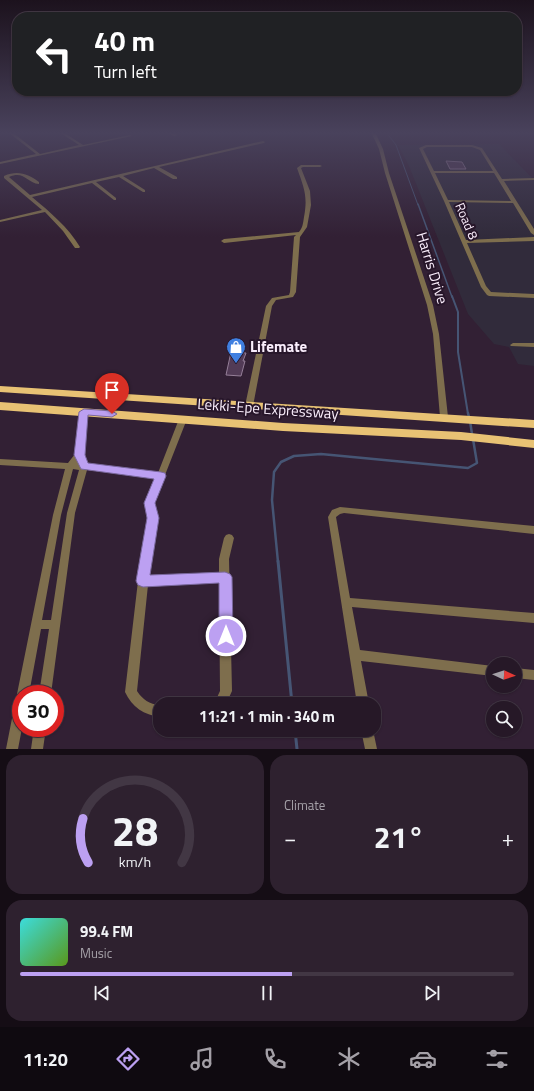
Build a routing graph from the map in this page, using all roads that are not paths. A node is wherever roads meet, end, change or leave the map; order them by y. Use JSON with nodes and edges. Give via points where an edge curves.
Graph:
{"nodes":[{"id":1,"x":155,"y":167,"type":"joint"},
{"id":2,"x":301,"y":167,"type":"edge"},
{"id":3,"x":385,"y":167,"type":"edge"},
{"id":4,"x":430,"y":167,"type":"edge"},
{"id":5,"x":493,"y":167,"type":"edge"},
{"id":6,"x":432,"y":172,"type":"junction"},
{"id":7,"x":496,"y":172,"type":"junction"},
{"id":8,"x":119,"y":175,"type":"junction"},
{"id":9,"x":175,"y":178,"type":"dead end"},
{"id":10,"x":534,"y":179,"type":"edge"},
{"id":11,"x":502,"y":180,"type":"junction"},
{"id":12,"x":92,"y":181,"type":"junction"},
{"id":13,"x":37,"y":183,"type":"dead end"},
{"id":14,"x":143,"y":191,"type":"dead end"},
{"id":15,"x":30,"y":196,"type":"junction"},
{"id":16,"x":114,"y":199,"type":"dead end"},
{"id":17,"x":446,"y":201,"type":"junction"},
{"id":18,"x":515,"y":202,"type":"junction"},
{"id":19,"x":45,"y":211,"type":"junction"},
{"id":20,"x":0,"y":221,"type":"edge"},
{"id":21,"x":534,"y":233,"type":"edge"},
{"id":22,"x":299,"y":234,"type":"junction"},
{"id":23,"x":534,"y":239,"type":"edge"},
{"id":24,"x":517,"y":240,"type":"junction"},
{"id":25,"x":224,"y":241,"type":"dead end"},
{"id":26,"x":464,"y":242,"type":"junction"},
{"id":27,"x":534,"y":244,"type":"edge"},
{"id":28,"x":77,"y":247,"type":"dead end"},
{"id":29,"x":534,"y":296,"type":"edge"},
{"id":30,"x":513,"y":345,"type":"dead end"},
{"id":31,"x":534,"y":345,"type":"edge"},
{"id":32,"x":0,"y":389,"type":"edge"},
{"id":33,"x":0,"y":406,"type":"edge"},
{"id":34,"x":249,"y":406,"type":"junction"},
{"id":35,"x":84,"y":412,"type":"junction"},
{"id":36,"x":444,"y":417,"type":"junction"},
{"id":37,"x":183,"y":419,"type":"junction"},
{"id":38,"x":534,"y":424,"type":"edge"},
{"id":39,"x":534,"y":444,"type":"edge"},
{"id":40,"x":79,"y":455,"type":"junction"},
{"id":41,"x":0,"y":462,"type":"edge"},
{"id":42,"x":70,"y":466,"type":"junction"},
{"id":43,"x":84,"y":467,"type":"junction"},
{"id":44,"x":161,"y":476,"type":"junction"},
{"id":45,"x":534,"y":530,"type":"edge"},
{"id":46,"x":229,"y":538,"type":"dead end"},
{"id":47,"x":225,"y":577,"type":"junction"},
{"id":48,"x":143,"y":581,"type":"junction"},
{"id":49,"x":347,"y":602,"type":"junction"},
{"id":50,"x":534,"y":618,"type":"edge"},
{"id":51,"x":55,"y":624,"type":"junction"},
{"id":52,"x":36,"y":625,"type":"junction"},
{"id":53,"x":355,"y":655,"type":"junction"},
{"id":54,"x":486,"y":670,"type":"edge"},
{"id":55,"x":522,"y":674,"type":"edge"},
{"id":56,"x":534,"y":675,"type":"edge"},
{"id":57,"x":25,"y":685,"type":"edge"},
{"id":58,"x":46,"y":685,"type":"edge"},
{"id":59,"x":223,"y":697,"type":"edge"},
{"id":60,"x":362,"y":697,"type":"edge"},
{"id":61,"x":153,"y":710,"type":"edge"},
{"id":62,"x":14,"y":737,"type":"edge"},
{"id":63,"x":39,"y":737,"type":"edge"},
{"id":64,"x":368,"y":737,"type":"edge"},
{"id":65,"x":12,"y":749,"type":"edge"},
{"id":66,"x":37,"y":749,"type":"edge"},
{"id":67,"x":370,"y":749,"type":"edge"}],
"edges":[{"from":1,"to":8,"type":"street"},
{"from":1,"to":9,"type":"street"},
{"from":2,"to":22,"type":"street","via":[[309,205],[305,227]]},
{"from":3,"to":36,"type":"street","name":"Harris Drive","via":[[430,305],[436,334]]},
{"from":4,"to":6,"type":"street","name":"Road 8"},
{"from":5,"to":7,"type":"street","name":"Road 8"},
{"from":6,"to":7,"type":"street"},
{"from":6,"to":17,"type":"street","name":"Road 8"},
{"from":7,"to":11,"type":"street"},
{"from":8,"to":12,"type":"street"},
{"from":8,"to":14,"type":"street"},
{"from":10,"to":11,"type":"street"},
{"from":11,"to":18,"type":"street"},
{"from":12,"to":15,"type":"street"},
{"from":12,"to":16,"type":"street"},
{"from":13,"to":15,"type":"street","via":[[23,174],[14,174],[6,178]]},
{"from":15,"to":19,"type":"street"},
{"from":17,"to":18,"type":"street"},
{"from":17,"to":26,"type":"street","name":"Road 8"},
{"from":18,"to":21,"type":"street"},
{"from":19,"to":20,"type":"street"},
{"from":19,"to":28,"type":"street","via":[[74,239]]},
{"from":22,"to":25,"type":"street"},
{"from":22,"to":34,"type":"street","via":[[293,292],[291,296],[274,299],[269,306]]},
{"from":23,"to":24,"type":"street"},
{"from":24,"to":26,"type":"street"},
{"from":24,"to":27,"type":"street"},
{"from":26,"to":29,"type":"street","name":"Road 8","via":[[489,294]]},
{"from":30,"to":31,"type":"street"},
{"from":32,"to":34,"type":"highway","name":"Lekki-Epe Expressway"},
{"from":33,"to":35,"type":"highway","name":"Lekki-Epe Expressway"},
{"from":34,"to":36,"type":"highway","name":"Lekki-Epe Expressway"},
{"from":35,"to":37,"type":"highway","name":"Lekki-Epe Expressway"},
{"from":35,"to":40,"type":"street"},
{"from":36,"to":38,"type":"highway","name":"Lekki-Epe Expressway"},
{"from":37,"to":39,"type":"highway","name":"Lekki-Epe Expressway","via":[[461,436]]},
{"from":37,"to":44,"type":"street"},
{"from":40,"to":42,"type":"street"},
{"from":40,"to":43,"type":"street"},
{"from":41,"to":42,"type":"street"},
{"from":42,"to":43,"type":"street"},
{"from":42,"to":52,"type":"street","via":[[57,515]]},
{"from":43,"to":44,"type":"street"},
{"from":43,"to":51,"type":"street","via":[[71,513]]},
{"from":44,"to":48,"type":"street","via":[[150,503],[153,518]]},
{"from":45,"to":49,"type":"street","via":[[338,510],[332,517]]},
{"from":46,"to":47,"type":"street","via":[[224,559]]},
{"from":47,"to":48,"type":"street"},
{"from":47,"to":59,"type":"street","via":[[226,691]]},
{"from":48,"to":61,"type":"street","via":[[131,692],[139,704]]},
{"from":49,"to":50,"type":"street"},
{"from":49,"to":53,"type":"street"},
{"from":51,"to":52,"type":"street"},
{"from":51,"to":58,"type":"street"},
{"from":52,"to":57,"type":"street"},
{"from":53,"to":54,"type":"street"},
{"from":53,"to":60,"type":"street"},
{"from":55,"to":56,"type":"street"},
{"from":62,"to":65,"type":"street"},
{"from":63,"to":66,"type":"street"},
{"from":64,"to":67,"type":"street"}]}
